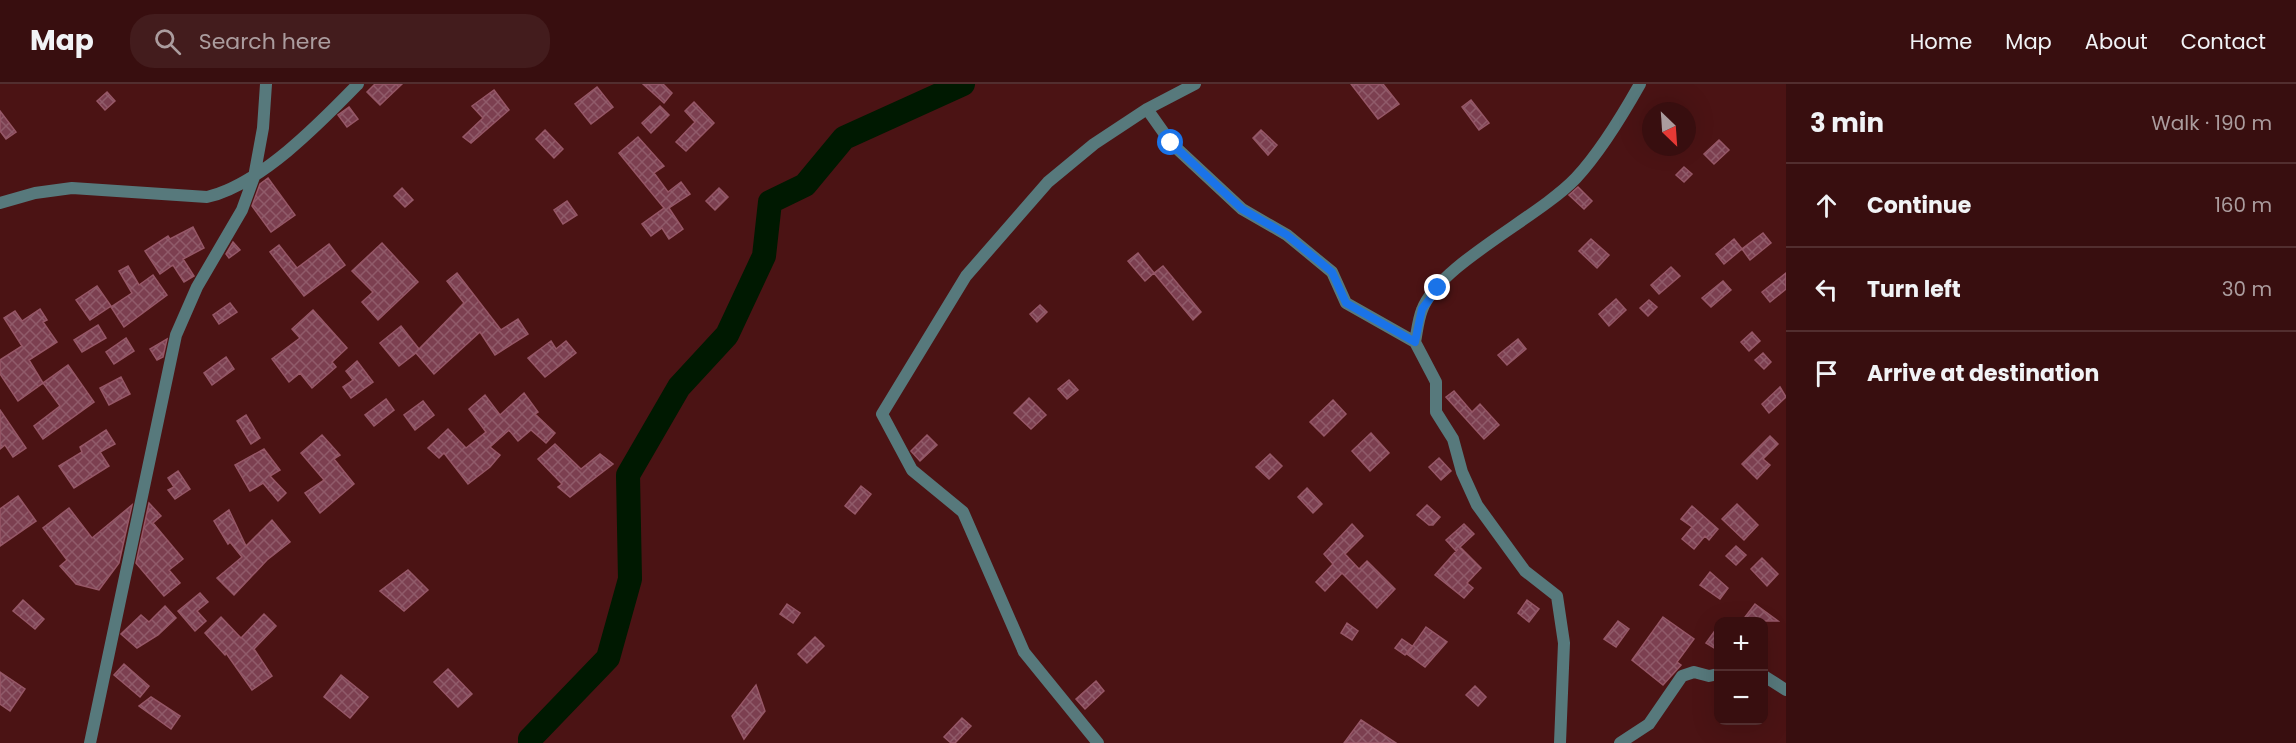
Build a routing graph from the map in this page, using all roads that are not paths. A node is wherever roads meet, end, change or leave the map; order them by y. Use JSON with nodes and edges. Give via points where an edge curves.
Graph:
{"nodes":[{"id":1,"x":266,"y":84,"type":"edge"},
{"id":2,"x":358,"y":84,"type":"edge"},
{"id":3,"x":1195,"y":84,"type":"edge"},
{"id":4,"x":1640,"y":84,"type":"edge"},
{"id":5,"x":1147,"y":109,"type":"junction"},
{"id":6,"x":254,"y":177,"type":"junction"},
{"id":7,"x":0,"y":203,"type":"edge"},
{"id":8,"x":1415,"y":342,"type":"junction"},
{"id":9,"x":1714,"y":675,"type":"edge"},
{"id":10,"x":1768,"y":679,"type":"edge"},
{"id":11,"x":1786,"y":690,"type":"edge"},
{"id":12,"x":90,"y":743,"type":"edge"},
{"id":13,"x":1098,"y":743,"type":"edge"},
{"id":14,"x":1560,"y":743,"type":"edge"},
{"id":15,"x":1620,"y":743,"type":"edge"}],
"edges":[{"from":1,"to":6,"type":"street"},
{"from":2,"to":6,"type":"street"},
{"from":3,"to":5,"type":"street"},
{"from":4,"to":8,"type":"street","via":[[1576,177],[1528,219],[1451,271],[1422,309]]},
{"from":5,"to":8,"type":"street","via":[[1171,143],[1242,209],[1287,235],[1332,272],[1346,303]]},
{"from":5,"to":13,"type":"street","via":[[1094,144],[1048,182],[966,276],[882,414],[912,470],[963,512],[1024,652]]},
{"from":6,"to":7,"type":"street","via":[[222,194],[207,197],[72,188]]},
{"from":6,"to":12,"type":"street","via":[[242,210],[197,287],[176,335]]},
{"from":8,"to":14,"type":"street","via":[[1436,382],[1436,412],[1453,440],[1476,505],[1525,571],[1557,596],[1564,643]]},
{"from":9,"to":15,"type":"street","via":[[1694,672],[1682,676],[1649,724]]},
{"from":10,"to":11,"type":"street"}]}
